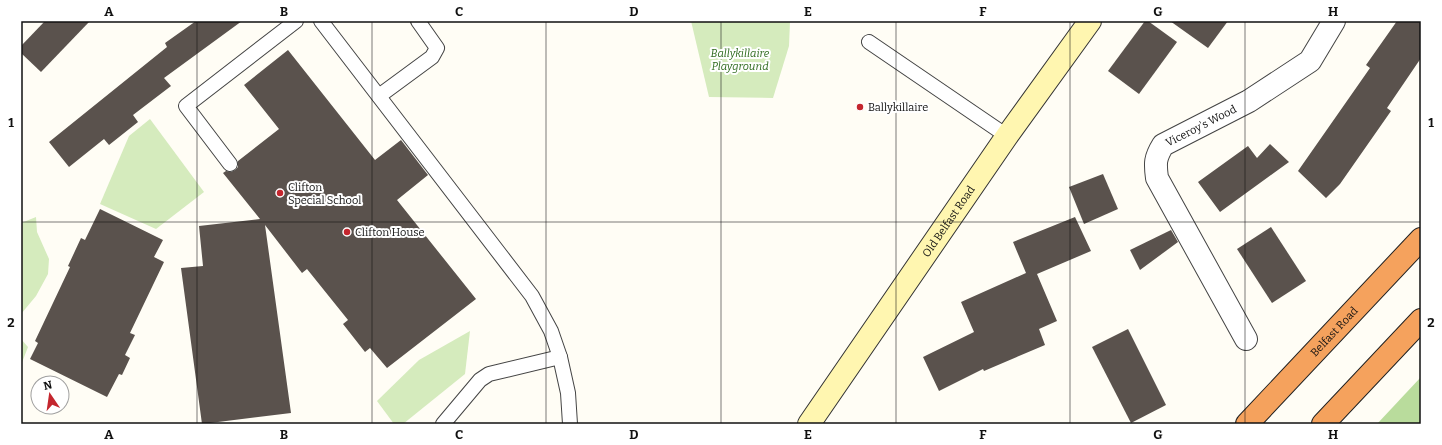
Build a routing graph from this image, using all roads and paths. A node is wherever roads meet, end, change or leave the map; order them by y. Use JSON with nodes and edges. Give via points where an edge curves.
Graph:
{"nodes":[{"id":1,"x":296,"y":21,"type":"edge"},
{"id":2,"x":321,"y":21,"type":"edge"},
{"id":3,"x":418,"y":21,"type":"edge"},
{"id":4,"x":1090,"y":21,"type":"edge"},
{"id":5,"x":1329,"y":23,"type":"edge"},
{"id":6,"x":869,"y":42,"type":"dead end"},
{"id":7,"x":379,"y":96,"type":"junction"},
{"id":8,"x":1007,"y":136,"type":"junction"},
{"id":9,"x":230,"y":164,"type":"dead end"},
{"id":10,"x":1421,"y":239,"type":"edge"},
{"id":11,"x":1421,"y":320,"type":"edge"},
{"id":12,"x":1246,"y":339,"type":"dead end"},
{"id":13,"x":560,"y":357,"type":"junction"},
{"id":14,"x":443,"y":424,"type":"edge"},
{"id":15,"x":570,"y":424,"type":"edge"},
{"id":16,"x":809,"y":424,"type":"edge"},
{"id":17,"x":1247,"y":424,"type":"edge"},
{"id":18,"x":1322,"y":424,"type":"edge"}],
"edges":[{"from":1,"to":9,"type":"lane","via":[[186,106]]},
{"from":2,"to":7,"type":"lane"},
{"from":3,"to":7,"type":"lane","via":[[437,48],[432,57]]},
{"from":4,"to":8,"type":"street","name":"Old Belfast Road"},
{"from":5,"to":12,"type":"street","name":"Viceroy's Wood","via":[[1310,61],[1249,101],[1163,145],[1155,162],[1157,178]]},
{"from":6,"to":8,"type":"lane"},
{"from":7,"to":13,"type":"lane","via":[[532,296],[551,331]]},
{"from":8,"to":16,"type":"street","name":"Old Belfast Road"},
{"from":10,"to":17,"type":"highway","name":"Belfast Road"},
{"from":11,"to":18,"type":"highway"},
{"from":13,"to":14,"type":"lane","via":[[489,374],[480,380]]},
{"from":13,"to":15,"type":"lane","via":[[568,393]]}]}
